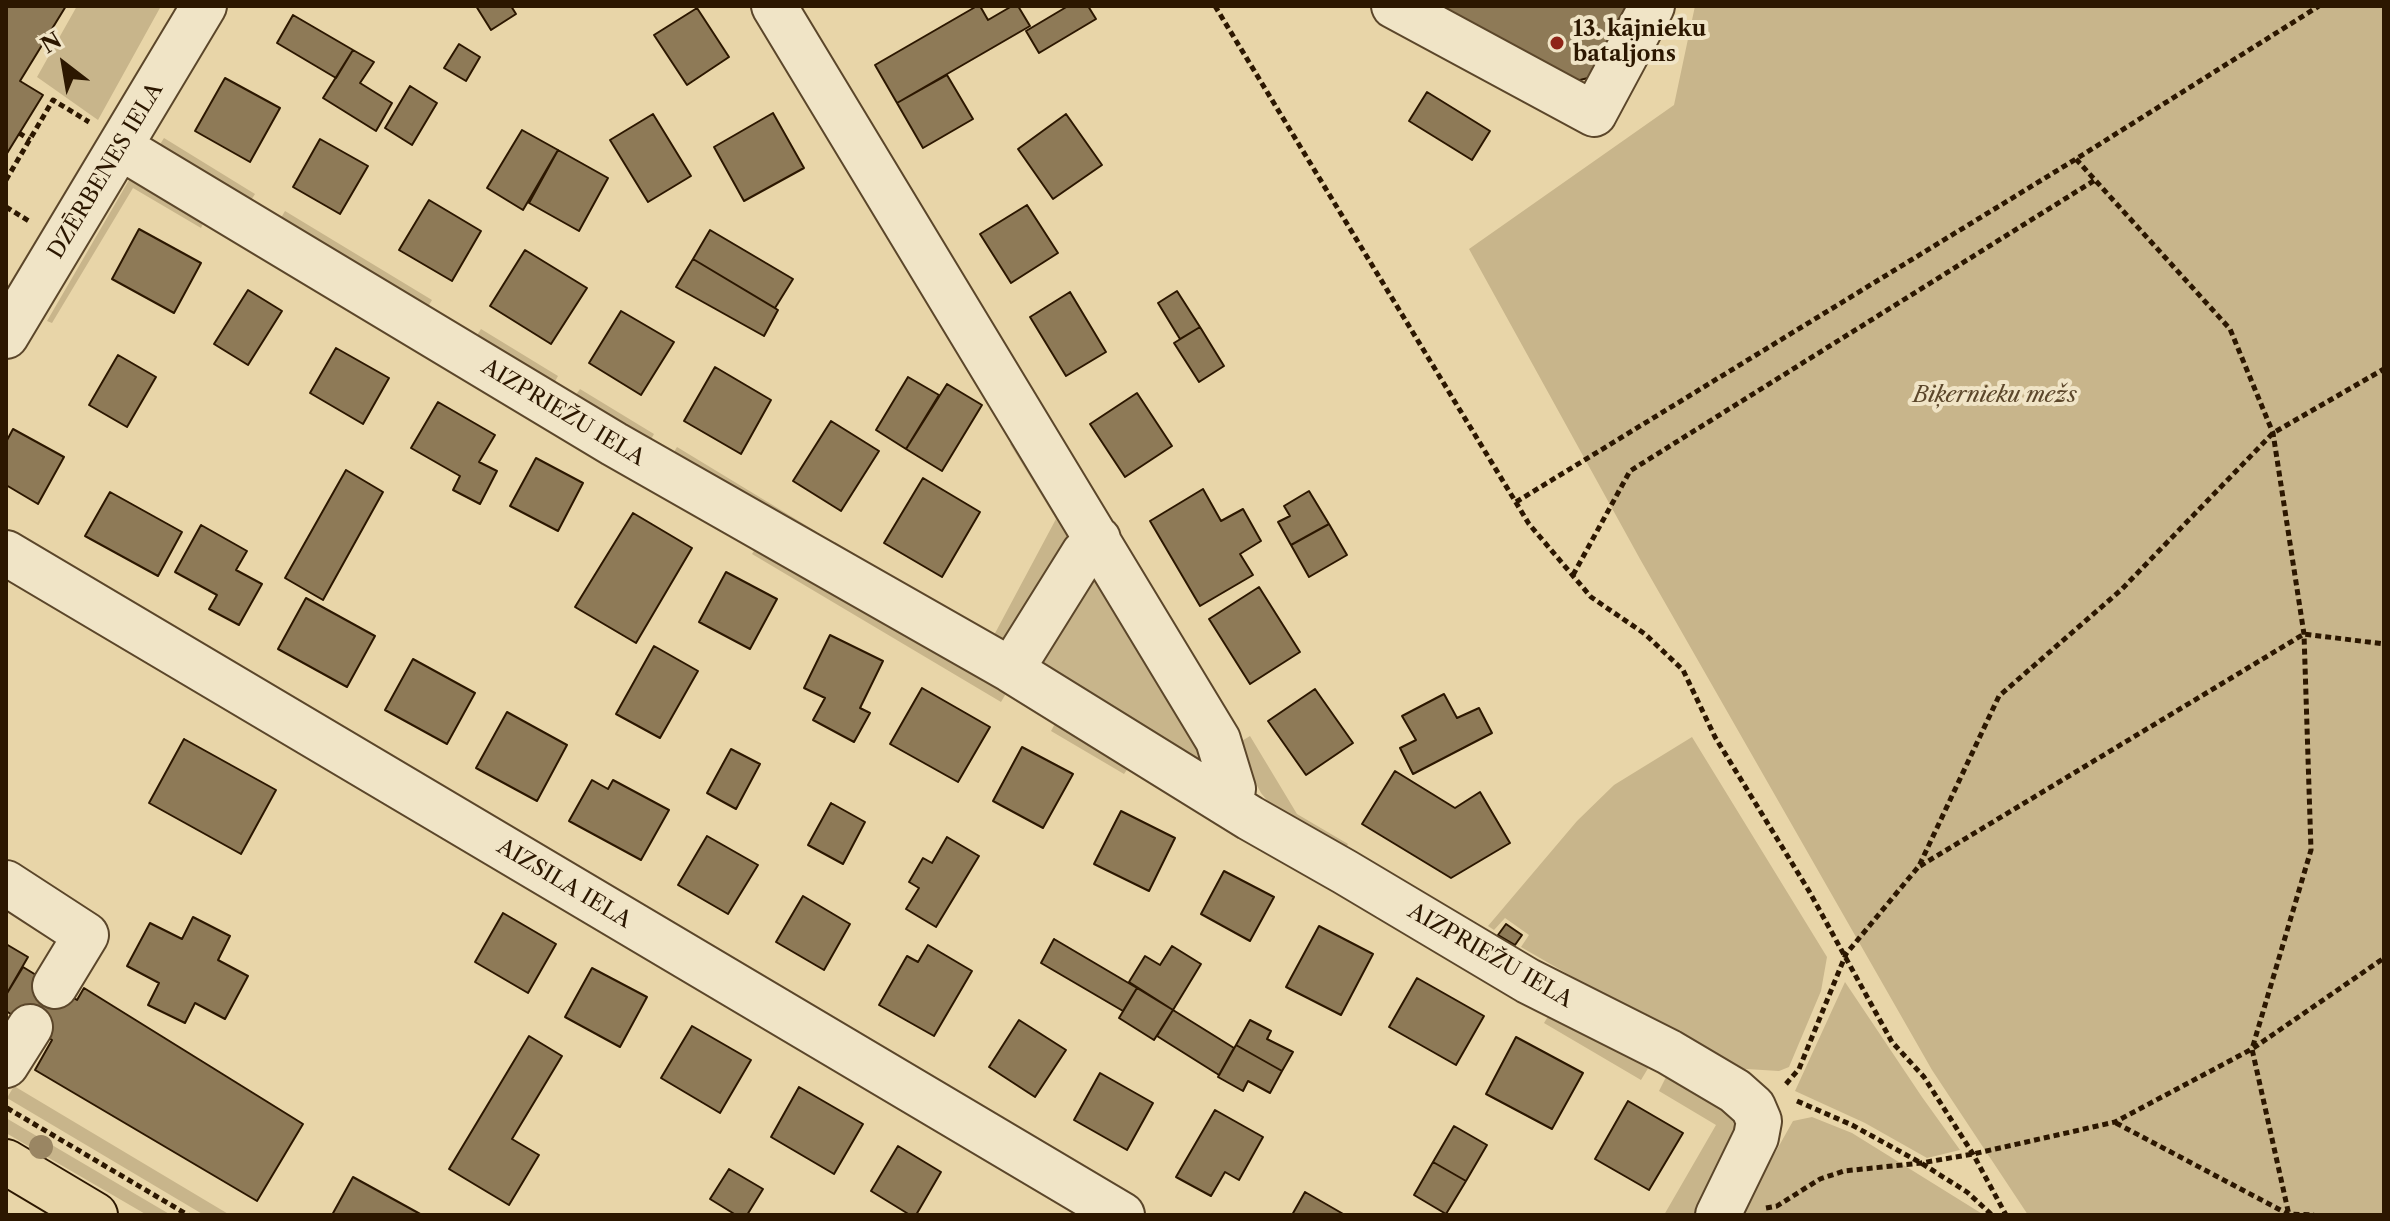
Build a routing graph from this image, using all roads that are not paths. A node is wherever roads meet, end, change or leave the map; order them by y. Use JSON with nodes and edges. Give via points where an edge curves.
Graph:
{"nodes":[{"id":1,"x":204,"y":6,"type":"edge"},
{"id":2,"x":774,"y":6,"type":"edge"},
{"id":3,"x":1394,"y":6,"type":"edge"},
{"id":4,"x":1652,"y":6,"type":"edge"},
{"id":5,"x":105,"y":135,"type":"junction"},
{"id":6,"x":6,"y":336,"type":"edge"},
{"id":7,"x":1098,"y":539,"type":"junction"},
{"id":8,"x":6,"y":553,"type":"edge"},
{"id":9,"x":1011,"y":670,"type":"junction"},
{"id":10,"x":1226,"y":803,"type":"junction"},
{"id":11,"x":6,"y":883,"type":"edge"},
{"id":12,"x":55,"y":986,"type":"dead end"},
{"id":13,"x":30,"y":1027,"type":"dead end"},
{"id":14,"x":6,"y":1065,"type":"edge"},
{"id":15,"x":6,"y":1162,"type":"edge"},
{"id":16,"x":95,"y":1215,"type":"edge"},
{"id":17,"x":1122,"y":1215,"type":"edge"},
{"id":18,"x":1718,"y":1215,"type":"edge"}],
"edges":[{"from":1,"to":5,"type":"street","name":"DZĒRBENES IELA"},
{"from":2,"to":7,"type":"street"},
{"from":3,"to":4,"type":"street","via":[[1594,114]]},
{"from":5,"to":6,"type":"street","name":"DZĒRBENES IELA"},
{"from":5,"to":9,"type":"street","name":"AIZPRIEŽU IELA","via":[[614,444]]},
{"from":7,"to":9,"type":"street"},
{"from":7,"to":10,"type":"street","via":[[1218,740],[1233,789]]},
{"from":8,"to":17,"type":"street","name":"AIZSILA IELA"},
{"from":9,"to":10,"type":"street","name":"AIZPRIEŽU IELA"},
{"from":10,"to":18,"type":"street","name":"AIZPRIEŽU IELA","via":[[1528,981],[1735,1091],[1773,1100]]},
{"from":11,"to":12,"type":"street","via":[[86,935]]},
{"from":13,"to":14,"type":"street"},
{"from":15,"to":16,"type":"main road"}]}
